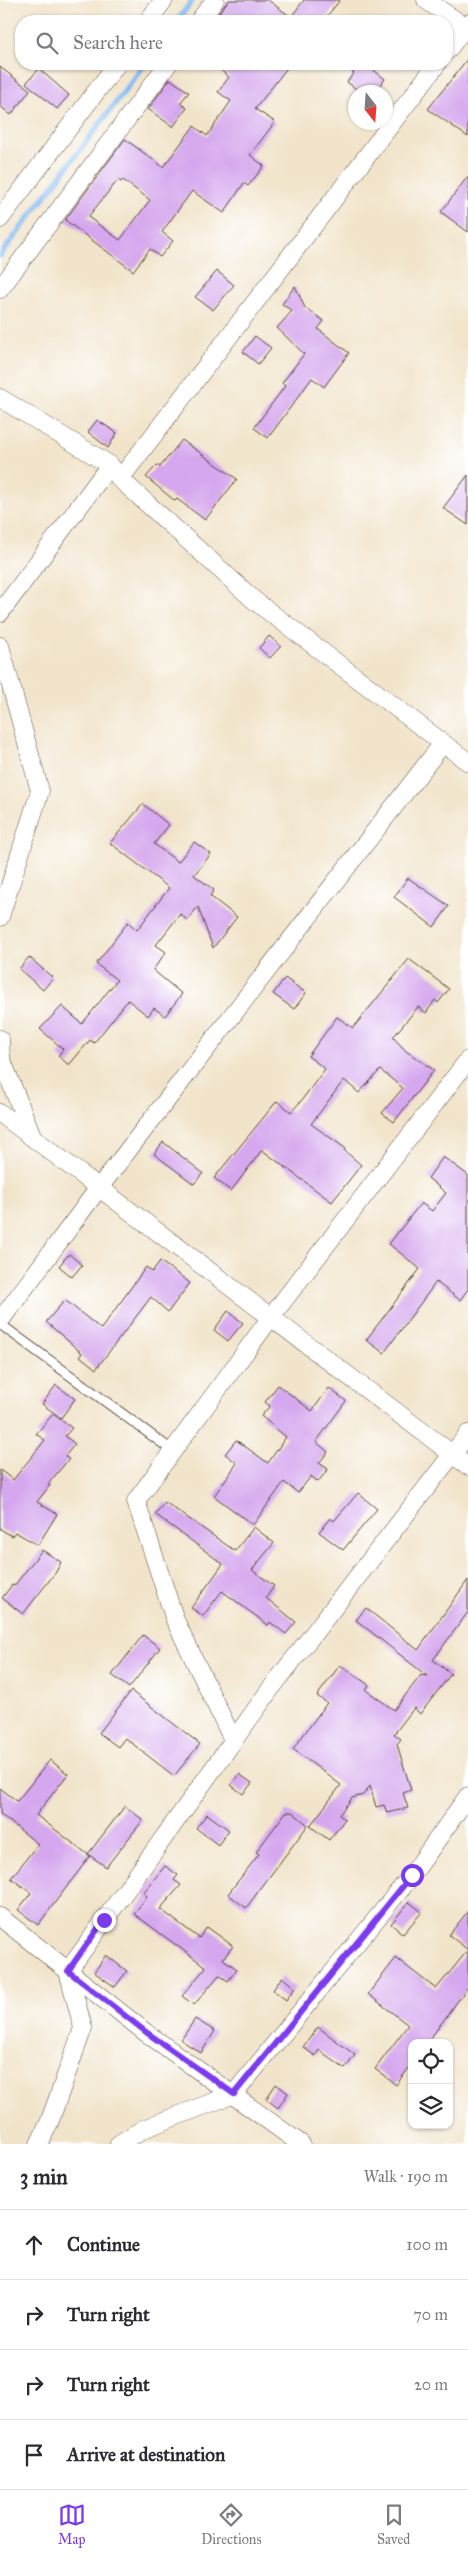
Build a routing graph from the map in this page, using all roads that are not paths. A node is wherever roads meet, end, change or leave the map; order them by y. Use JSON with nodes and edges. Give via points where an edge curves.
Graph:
{"nodes":[{"id":1,"x":164,"y":0,"type":"edge"},
{"id":2,"x":215,"y":0,"type":"edge"},
{"id":3,"x":426,"y":0,"type":"edge"},
{"id":4,"x":153,"y":15,"type":"edge"},
{"id":5,"x":204,"y":15,"type":"edge"},
{"id":6,"x":450,"y":15,"type":"edge"},
{"id":7,"x":453,"y":17,"type":"edge"},
{"id":8,"x":467,"y":26,"type":"edge"},
{"id":9,"x":453,"y":44,"type":"edge"},
{"id":10,"x":112,"y":70,"type":"edge"},
{"id":11,"x":164,"y":70,"type":"edge"},
{"id":12,"x":432,"y":70,"type":"edge"},
{"id":13,"x":0,"y":219,"type":"edge"},
{"id":14,"x":0,"y":290,"type":"edge"},
{"id":15,"x":0,"y":398,"type":"edge"},
{"id":16,"x":115,"y":472,"type":"junction"},
{"id":17,"x":0,"y":613,"type":"edge"},
{"id":18,"x":0,"y":646,"type":"edge"},
{"id":19,"x":443,"y":743,"type":"junction"},
{"id":20,"x":468,"y":762,"type":"edge"},
{"id":21,"x":0,"y":918,"type":"edge"},
{"id":22,"x":0,"y":1040,"type":"edge"},
{"id":23,"x":468,"y":1060,"type":"edge"},
{"id":24,"x":0,"y":1113,"type":"edge"},
{"id":25,"x":0,"y":1129,"type":"edge"},
{"id":26,"x":27,"y":1134,"type":"junction"},
{"id":27,"x":98,"y":1189,"type":"junction"},
{"id":28,"x":271,"y":1317,"type":"junction"},
{"id":29,"x":0,"y":1322,"type":"edge"},
{"id":30,"x":468,"y":1434,"type":"edge"},
{"id":31,"x":173,"y":1451,"type":"junction"},
{"id":32,"x":452,"y":1455,"type":"junction"},
{"id":33,"x":468,"y":1466,"type":"edge"},
{"id":34,"x":233,"y":1740,"type":"junction"},
{"id":35,"x":468,"y":1796,"type":"edge"},
{"id":36,"x":0,"y":1917,"type":"edge"},
{"id":37,"x":68,"y":1971,"type":"junction"},
{"id":38,"x":234,"y":2094,"type":"junction"},
{"id":39,"x":39,"y":2144,"type":"edge"},
{"id":40,"x":120,"y":2144,"type":"edge"},
{"id":41,"x":301,"y":2144,"type":"edge"}],
"edges":[{"from":1,"to":4,"type":"street"},
{"from":2,"to":5,"type":"street"},
{"from":3,"to":6,"type":"street"},
{"from":7,"to":8,"type":"street"},
{"from":8,"to":9,"type":"street"},
{"from":10,"to":13,"type":"street"},
{"from":11,"to":14,"type":"street"},
{"from":12,"to":16,"type":"street"},
{"from":15,"to":16,"type":"street"},
{"from":16,"to":17,"type":"street"},
{"from":16,"to":19,"type":"street","via":[[255,601]]},
{"from":18,"to":21,"type":"street","via":[[40,791]]},
{"from":19,"to":20,"type":"street"},
{"from":19,"to":27,"type":"street"},
{"from":22,"to":26,"type":"street","via":[[1,1058]]},
{"from":23,"to":28,"type":"street"},
{"from":24,"to":26,"type":"street"},
{"from":25,"to":26,"type":"street"},
{"from":26,"to":27,"type":"street"},
{"from":27,"to":28,"type":"street"},
{"from":27,"to":29,"type":"street"},
{"from":28,"to":31,"type":"street"},
{"from":28,"to":32,"type":"street"},
{"from":29,"to":31,"type":"lane"},
{"from":30,"to":32,"type":"street"},
{"from":31,"to":34,"type":"street","via":[[136,1501],[175,1620]]},
{"from":32,"to":33,"type":"street"},
{"from":32,"to":34,"type":"street"},
{"from":34,"to":37,"type":"street"},
{"from":35,"to":38,"type":"street","via":[[412,1875]]},
{"from":36,"to":37,"type":"street"},
{"from":37,"to":38,"type":"street","via":[[146,2032]]},
{"from":37,"to":39,"type":"street","via":[[83,2028]]},
{"from":38,"to":40,"type":"street","via":[[143,2129]]},
{"from":38,"to":41,"type":"street"}]}
